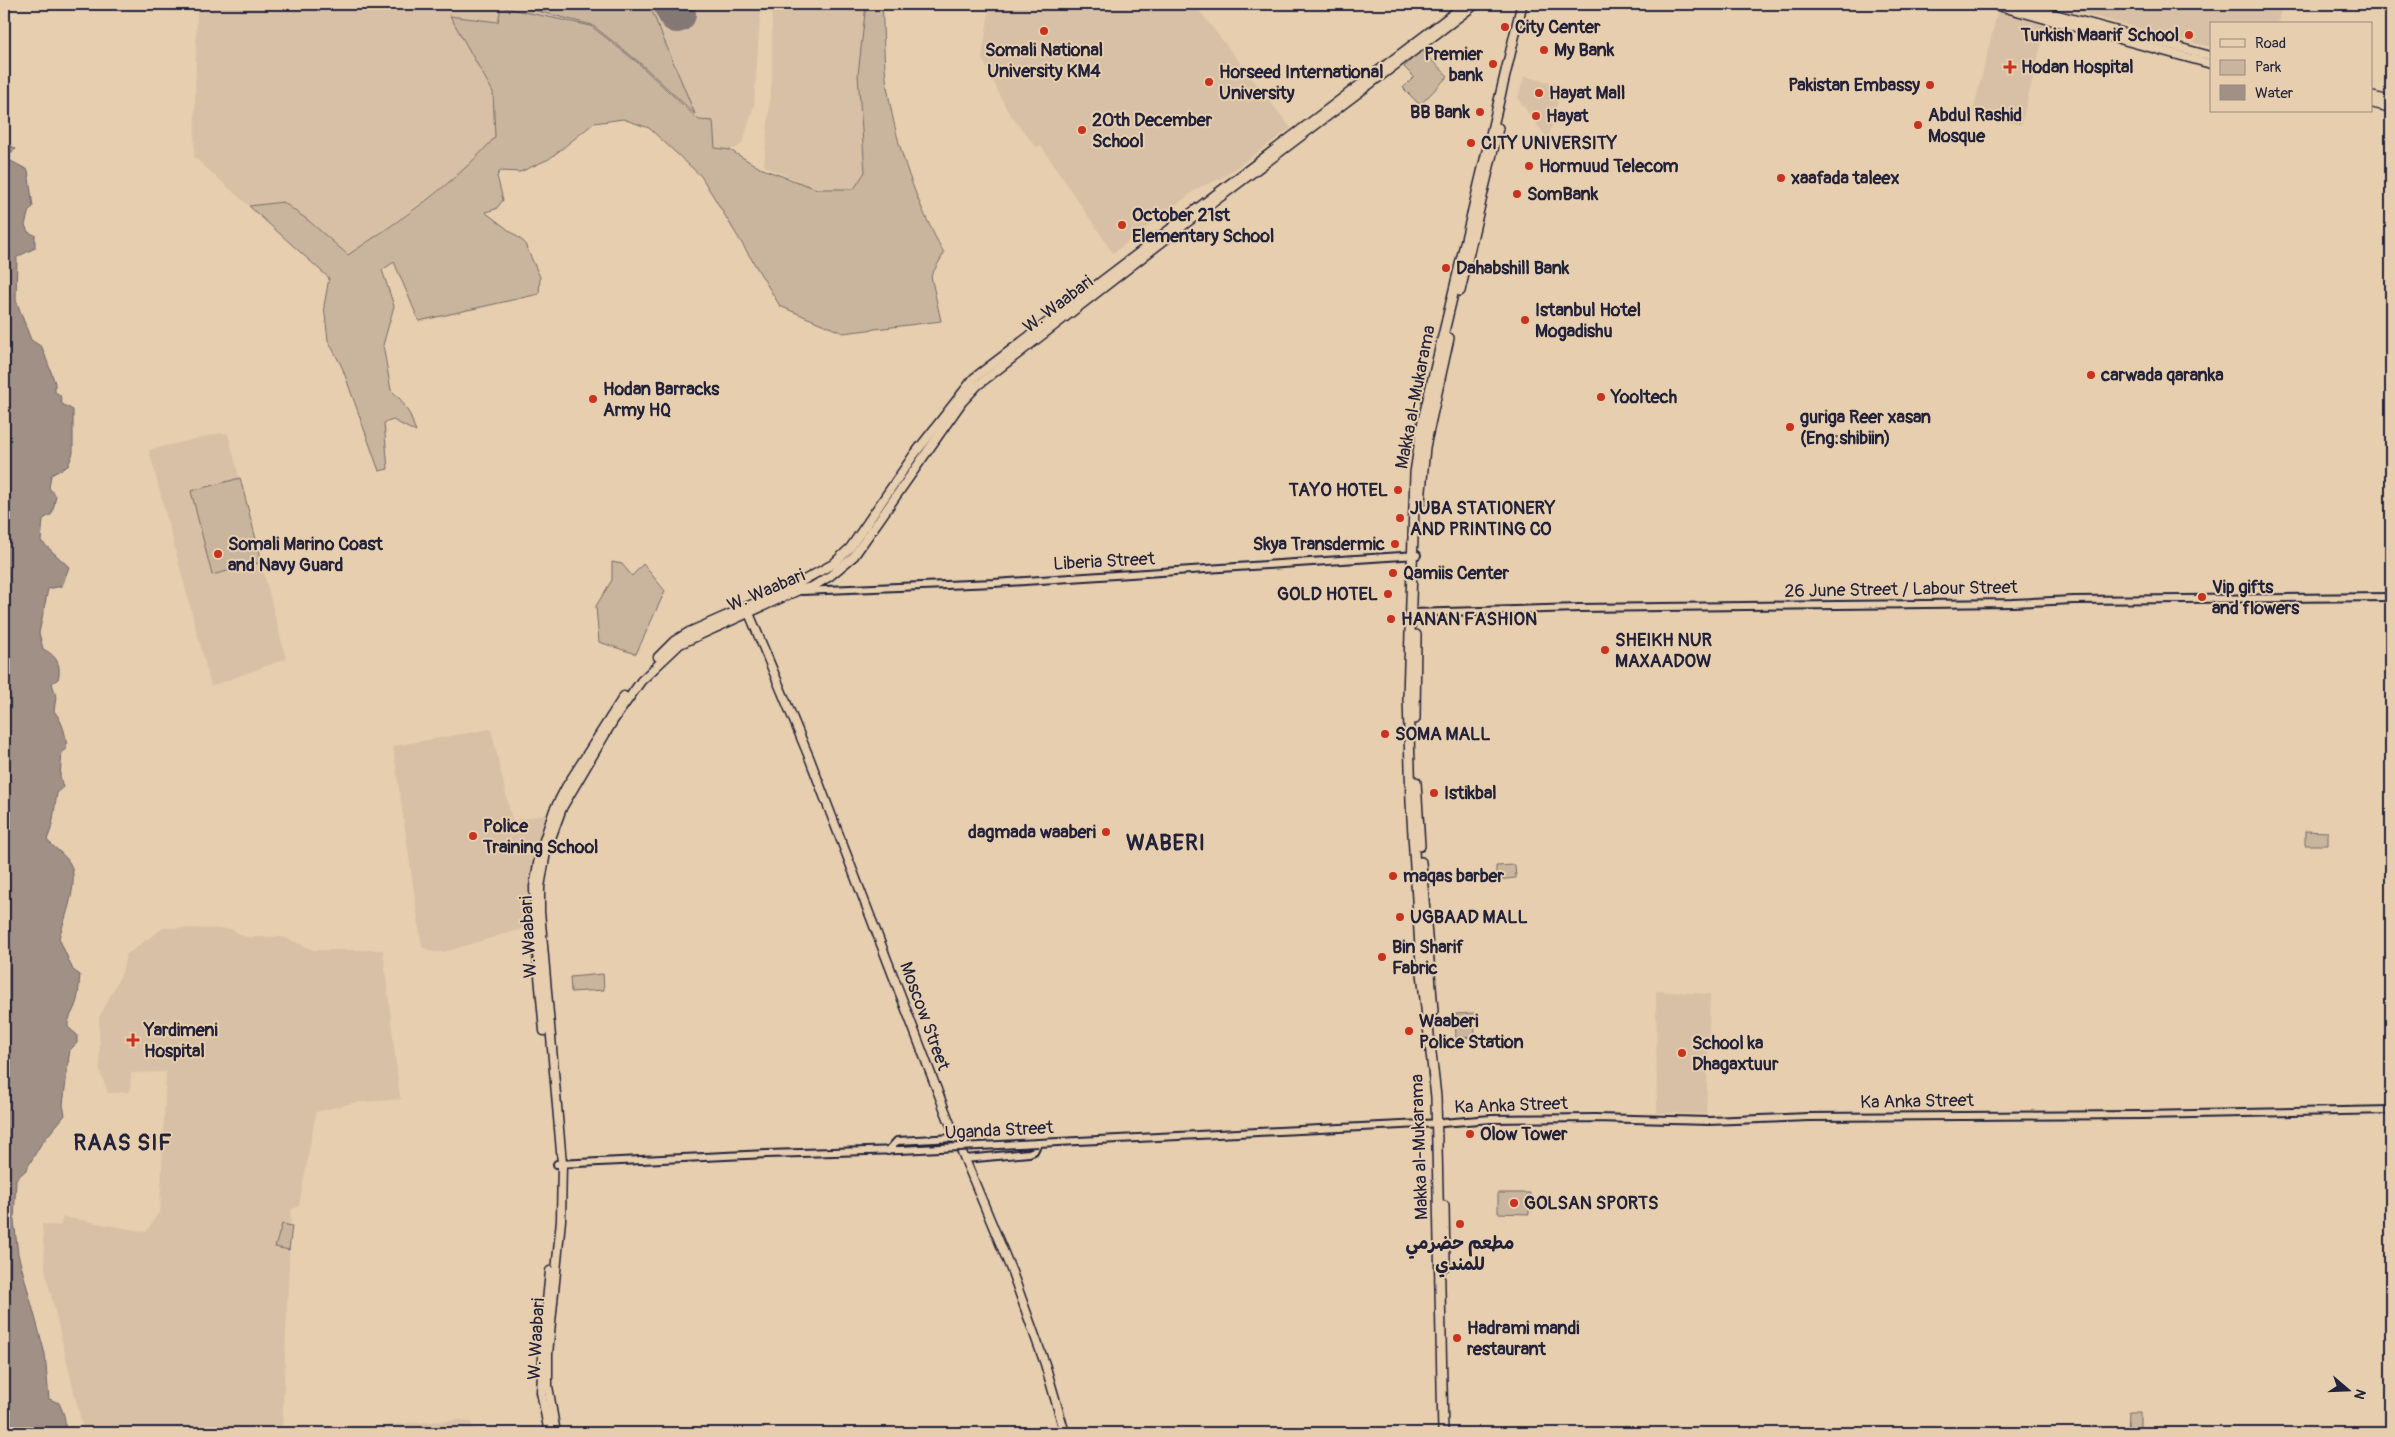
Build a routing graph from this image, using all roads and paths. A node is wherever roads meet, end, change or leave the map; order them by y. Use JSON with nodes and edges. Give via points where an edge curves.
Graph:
{"nodes":[{"id":1,"x":1466,"y":4,"type":"edge"},
{"id":2,"x":1476,"y":4,"type":"edge"},
{"id":3,"x":1522,"y":4,"type":"edge"},
{"id":4,"x":1527,"y":4,"type":"edge"},
{"id":5,"x":1991,"y":4,"type":"edge"},
{"id":6,"x":2017,"y":4,"type":"edge"},
{"id":7,"x":2210,"y":56,"type":"edge"},
{"id":8,"x":2210,"y":64,"type":"edge"},
{"id":9,"x":2372,"y":96,"type":"edge"},
{"id":10,"x":2372,"y":103,"type":"edge"},
{"id":11,"x":2391,"y":104,"type":"edge"},
{"id":12,"x":1414,"y":555,"type":"junction"},
{"id":13,"x":796,"y":588,"type":"junction"},
{"id":14,"x":2391,"y":597,"type":"edge"},
{"id":15,"x":749,"y":613,"type":"junction"},
{"id":16,"x":1414,"y":613,"type":"junction"},
{"id":17,"x":2391,"y":1110,"type":"edge"},
{"id":18,"x":1439,"y":1123,"type":"junction"},
{"id":19,"x":956,"y":1138,"type":"junction"},
{"id":20,"x":1038,"y":1144,"type":"junction"},
{"id":21,"x":888,"y":1150,"type":"junction"},
{"id":22,"x":964,"y":1159,"type":"junction"},
{"id":23,"x":559,"y":1163,"type":"junction"},
{"id":24,"x":1443,"y":1316,"type":"junction"},
{"id":25,"x":549,"y":1433,"type":"edge"},
{"id":26,"x":556,"y":1433,"type":"edge"},
{"id":27,"x":1065,"y":1433,"type":"edge"},
{"id":28,"x":1443,"y":1433,"type":"edge"},
{"id":29,"x":1448,"y":1433,"type":"edge"}],
"edges":[{"from":1,"to":13,"type":"main road","name":"W. Waabari","via":[[974,378],[913,456],[850,548],[833,564]]},
{"from":2,"to":13,"type":"main road","name":"W. Waabari","via":[[978,385],[962,402],[854,556],[812,587]]},
{"from":3,"to":12,"type":"highway","name":"Makka al-Mukarama","via":[[1423,420],[1415,473]]},
{"from":4,"to":12,"type":"highway","name":"Makka al-Mukarama","via":[[1425,447]]},
{"from":5,"to":8,"type":"main road"},
{"from":6,"to":7,"type":"main road"},
{"from":9,"to":11,"type":"main road"},
{"from":10,"to":11,"type":"main road"},
{"from":12,"to":13,"type":"street","name":"Liberia Street","via":[[918,587]]},
{"from":12,"to":16,"type":"highway","name":"Makka al-Mukarama"},
{"from":13,"to":15,"type":"main road","name":"W. Waabari"},
{"from":13,"to":23,"type":"main road","name":"W. Waabari","via":[[674,640],[619,703],[554,810],[540,852],[534,887],[539,978]]},
{"from":14,"to":16,"type":"street","name":"26 June Street / Labour Street"},
{"from":15,"to":19,"type":"main road","name":"Moscow Street","via":[[819,782]]},
{"from":15,"to":23,"type":"main road","name":"W. Waabari","via":[[680,644],[641,681],[613,721],[551,834],[541,878],[540,911]]},
{"from":16,"to":18,"type":"highway","name":"Makka al-Mukarama","via":[[1418,872]]},
{"from":17,"to":18,"type":"street","name":"Ka Anka Street","via":[[1709,1121],[1491,1119]]},
{"from":18,"to":20,"type":"street","name":"Uganda Street"},
{"from":18,"to":24,"type":"highway","name":"Makka al-Mukarama"},
{"from":19,"to":21,"type":"street","via":[[897,1141]]},
{"from":19,"to":22,"type":"main road","name":"Moscow Street"},
{"from":20,"to":21,"type":"street","name":"Uganda Street","bridge":true},
{"from":20,"to":22,"type":"street","via":[[1029,1153]]},
{"from":21,"to":23,"type":"street","name":"Uganda Street"},
{"from":22,"to":27,"type":"main road","name":"Moscow Street","via":[[1027,1312]]},
{"from":23,"to":25,"type":"main road","name":"W. Waabari","via":[[541,1392]]},
{"from":23,"to":26,"type":"main road","name":"W. Waabari","via":[[561,1220],[548,1354],[548,1386]]},
{"from":24,"to":28,"type":"highway","name":"Makka al-Mukarama"},
{"from":24,"to":29,"type":"highway","name":"Makka al-Mukarama"}]}
